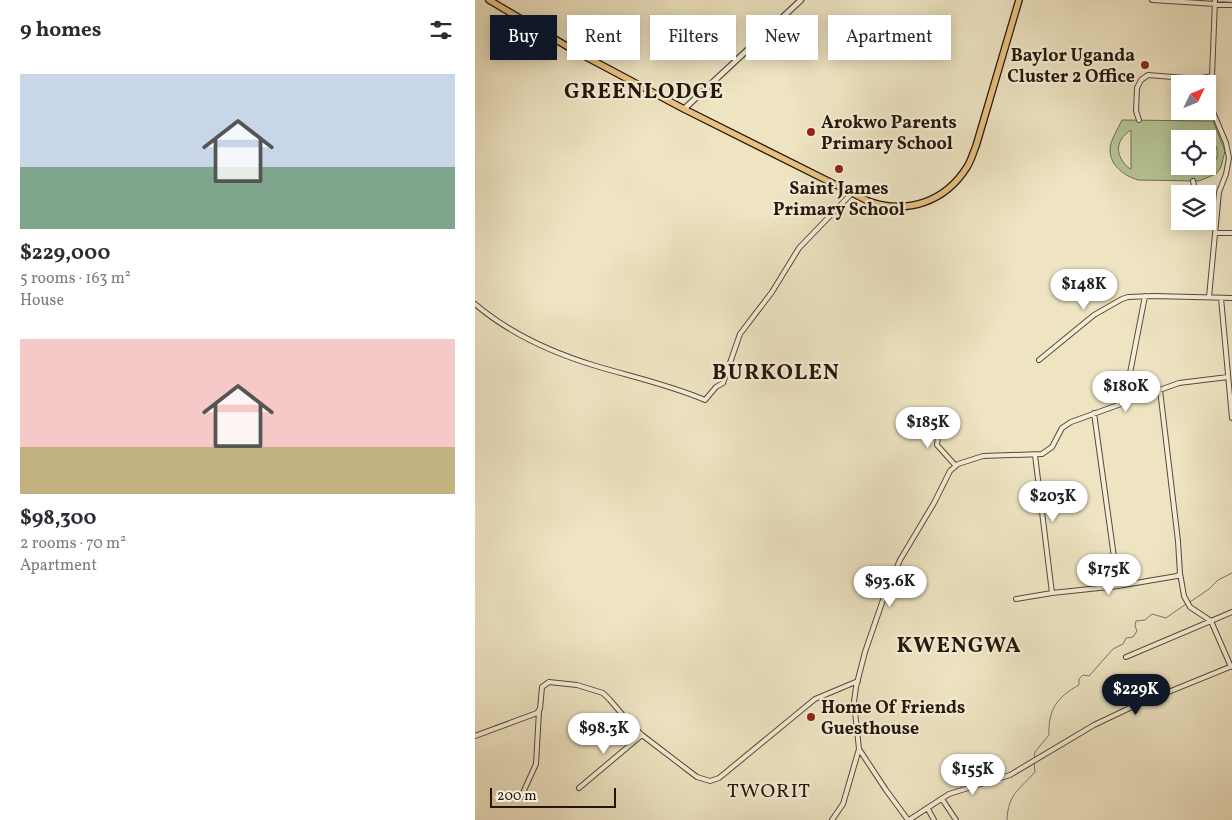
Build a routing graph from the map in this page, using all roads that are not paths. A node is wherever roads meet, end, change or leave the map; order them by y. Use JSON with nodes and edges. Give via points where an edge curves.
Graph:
{"nodes":[{"id":1,"x":489,"y":0,"type":"edge"},
{"id":2,"x":801,"y":0,"type":"edge"},
{"id":3,"x":1019,"y":0,"type":"edge"},
{"id":4,"x":1152,"y":0,"type":"edge"},
{"id":5,"x":1215,"y":2,"type":"edge"},
{"id":6,"x":1232,"y":5,"type":"edge"},
{"id":7,"x":1212,"y":75,"type":"edge"},
{"id":8,"x":1171,"y":77,"type":"edge"},
{"id":9,"x":684,"y":109,"type":"junction"},
{"id":10,"x":1139,"y":120,"type":"dead end"},
{"id":11,"x":1216,"y":120,"type":"edge"},
{"id":12,"x":1225,"y":179,"type":"junction"},
{"id":13,"x":1232,"y":179,"type":"edge"},
{"id":14,"x":1193,"y":181,"type":"dead end"},
{"id":15,"x":1194,"y":185,"type":"edge"},
{"id":16,"x":852,"y":193,"type":"junction"},
{"id":17,"x":1216,"y":220,"type":"edge"},
{"id":18,"x":1215,"y":230,"type":"joint"},
{"id":19,"x":1232,"y":233,"type":"edge"},
{"id":20,"x":1145,"y":296,"type":"junction"},
{"id":21,"x":1209,"y":297,"type":"junction"},
{"id":22,"x":1221,"y":298,"type":"junction"},
{"id":23,"x":1232,"y":298,"type":"edge"},
{"id":24,"x":475,"y":304,"type":"edge"},
{"id":25,"x":1039,"y":360,"type":"dead end"},
{"id":26,"x":1228,"y":377,"type":"junction"},
{"id":27,"x":1160,"y":390,"type":"junction"},
{"id":28,"x":1124,"y":404,"type":"junction"},
{"id":29,"x":1094,"y":413,"type":"junction"},
{"id":30,"x":1232,"y":418,"type":"edge"},
{"id":31,"x":940,"y":420,"type":"dead end"},
{"id":32,"x":1035,"y":455,"type":"junction"},
{"id":33,"x":955,"y":465,"type":"junction"},
{"id":34,"x":1180,"y":573,"type":"junction"},
{"id":35,"x":1118,"y":586,"type":"junction"},
{"id":36,"x":1052,"y":593,"type":"junction"},
{"id":37,"x":1016,"y":599,"type":"dead end"},
{"id":38,"x":1232,"y":612,"type":"edge"},
{"id":39,"x":1211,"y":621,"type":"junction"},
{"id":40,"x":1126,"y":657,"type":"dead end"},
{"id":41,"x":1231,"y":666,"type":"edge"},
{"id":42,"x":858,"y":681,"type":"junction"},
{"id":43,"x":539,"y":711,"type":"junction"},
{"id":44,"x":642,"y":735,"type":"junction"},
{"id":45,"x":475,"y":736,"type":"edge"},
{"id":46,"x":859,"y":749,"type":"junction"},
{"id":47,"x":579,"y":788,"type":"dead end"},
{"id":48,"x":521,"y":797,"type":"dead end"},
{"id":49,"x":943,"y":799,"type":"junction"},
{"id":50,"x":928,"y":809,"type":"junction"},
{"id":51,"x":831,"y":820,"type":"edge"},
{"id":52,"x":909,"y":820,"type":"edge"},
{"id":53,"x":934,"y":820,"type":"edge"},
{"id":54,"x":956,"y":820,"type":"edge"}],
"edges":[{"from":1,"to":9,"type":"main road","via":[[575,51]]},
{"from":2,"to":9,"type":"street"},
{"from":3,"to":16,"type":"main road","via":[[976,146],[958,180],[939,195],[915,206],[881,205]]},
{"from":4,"to":5,"type":"street"},
{"from":5,"to":6,"type":"street"},
{"from":5,"to":7,"type":"street"},
{"from":8,"to":10,"type":"street","via":[[1148,75],[1141,80],[1137,88]]},
{"from":9,"to":16,"type":"main road"},
{"from":11,"to":12,"type":"street","via":[[1228,152]]},
{"from":12,"to":13,"type":"street"},
{"from":12,"to":17,"type":"street","via":[[1219,192]]},
{"from":14,"to":15,"type":"street"},
{"from":16,"to":24,"type":"street","via":[[799,248],[772,292],[740,334],[723,384],[705,400],[683,390],[595,366],[543,346],[494,320]]},
{"from":18,"to":19,"type":"street"},
{"from":18,"to":21,"type":"street"},
{"from":20,"to":21,"type":"street"},
{"from":20,"to":25,"type":"street","via":[[1128,297],[1113,303]]},
{"from":20,"to":28,"type":"street"},
{"from":21,"to":22,"type":"street"},
{"from":22,"to":23,"type":"street"},
{"from":22,"to":26,"type":"street"},
{"from":26,"to":27,"type":"street","via":[[1183,382]]},
{"from":26,"to":30,"type":"street"},
{"from":27,"to":28,"type":"street"},
{"from":27,"to":34,"type":"street"},
{"from":28,"to":29,"type":"street"},
{"from":29,"to":32,"type":"street","via":[[1066,424],[1052,447]]},
{"from":29,"to":35,"type":"street"},
{"from":31,"to":33,"type":"street","via":[[937,445]]},
{"from":32,"to":33,"type":"street","via":[[983,456]]},
{"from":32,"to":36,"type":"street"},
{"from":33,"to":42,"type":"street","via":[[900,560],[884,597]]},
{"from":34,"to":35,"type":"street"},
{"from":34,"to":39,"type":"street","via":[[1189,606]]},
{"from":35,"to":36,"type":"street"},
{"from":36,"to":37,"type":"street"},
{"from":38,"to":39,"type":"street"},
{"from":39,"to":40,"type":"street"},
{"from":39,"to":41,"type":"street"},
{"from":41,"to":49,"type":"street","via":[[1094,725],[1010,774],[949,794]]},
{"from":42,"to":44,"type":"street","via":[[815,699],[715,780],[697,777]]},
{"from":42,"to":46,"type":"street","via":[[855,702]]},
{"from":43,"to":44,"type":"street","via":[[545,684],[577,685],[603,693]]},
{"from":43,"to":45,"type":"street"},
{"from":43,"to":48,"type":"street","via":[[536,764]]},
{"from":44,"to":47,"type":"street"},
{"from":46,"to":51,"type":"street","via":[[843,804]]},
{"from":46,"to":52,"type":"street"},
{"from":49,"to":50,"type":"street"},
{"from":49,"to":54,"type":"street"},
{"from":50,"to":52,"type":"street"},
{"from":50,"to":53,"type":"street"}]}
